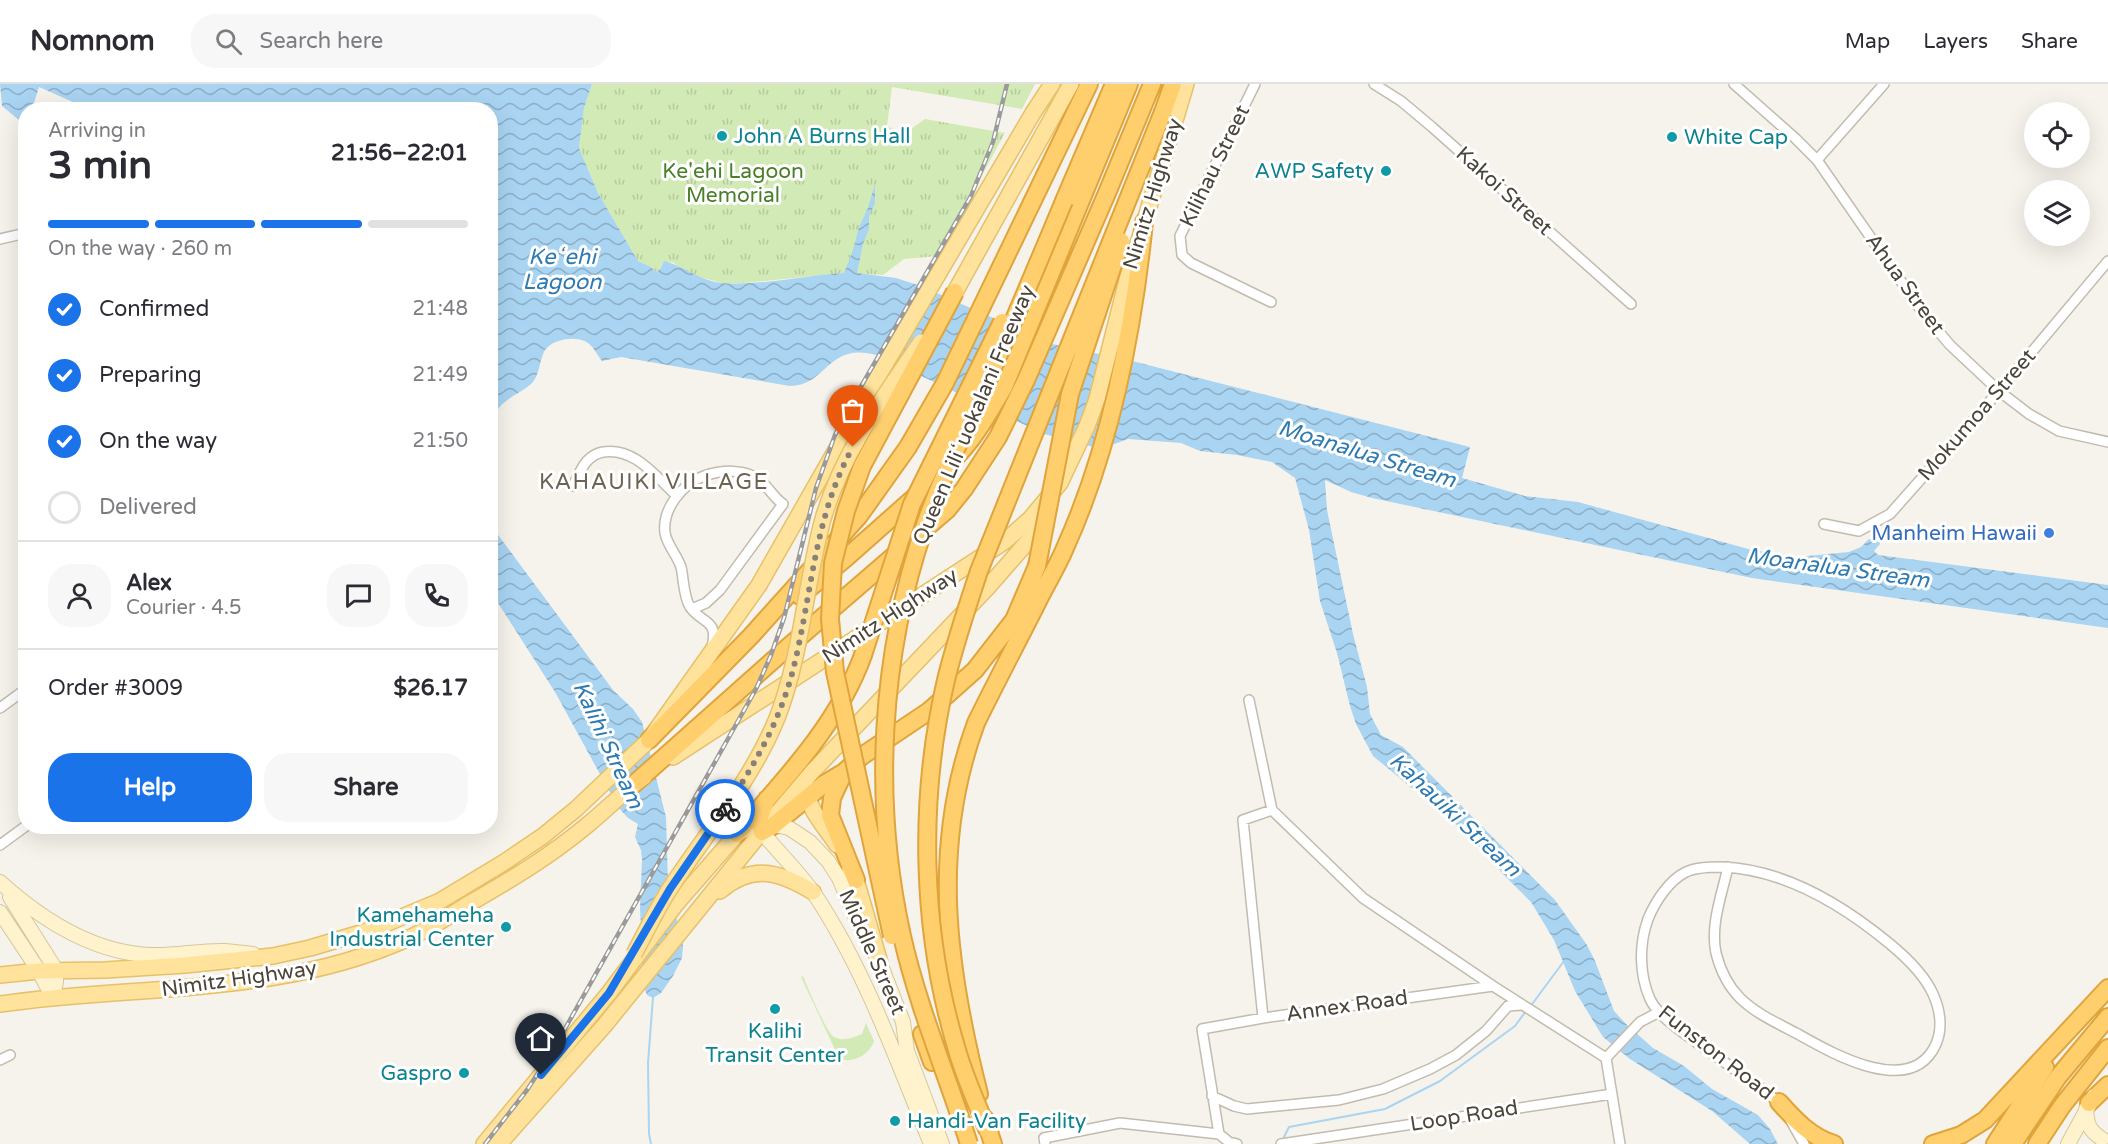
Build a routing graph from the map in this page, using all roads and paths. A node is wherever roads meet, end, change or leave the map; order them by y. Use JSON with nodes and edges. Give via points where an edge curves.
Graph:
{"nodes":[{"id":1,"x":1052,"y":84,"type":"edge"},
{"id":2,"x":1071,"y":84,"type":"edge"},
{"id":3,"x":1089,"y":84,"type":"edge"},
{"id":4,"x":1114,"y":84,"type":"edge"},
{"id":5,"x":1129,"y":84,"type":"edge"},
{"id":6,"x":1152,"y":84,"type":"edge"},
{"id":7,"x":1173,"y":84,"type":"edge"},
{"id":8,"x":1186,"y":84,"type":"edge"},
{"id":9,"x":1255,"y":84,"type":"edge"},
{"id":10,"x":1374,"y":84,"type":"edge"},
{"id":11,"x":1734,"y":84,"type":"edge"},
{"id":12,"x":1884,"y":84,"type":"edge"},
{"id":13,"x":1163,"y":112,"type":"junction"},
{"id":14,"x":1816,"y":160,"type":"junction"},
{"id":15,"x":1064,"y":201,"type":"junction"},
{"id":16,"x":1144,"y":222,"type":"junction"},
{"id":17,"x":18,"y":235,"type":"edge"},
{"id":18,"x":0,"y":239,"type":"edge"},
{"id":19,"x":2108,"y":261,"type":"edge"},
{"id":20,"x":955,"y":292,"type":"junction"},
{"id":21,"x":1271,"y":302,"type":"dead end"},
{"id":22,"x":1630,"y":304,"type":"dead end"},
{"id":23,"x":1999,"y":391,"type":"junction"},
{"id":24,"x":2108,"y":442,"type":"edge"},
{"id":25,"x":573,"y":486,"type":"dead end"},
{"id":26,"x":677,"y":496,"type":"junction"},
{"id":27,"x":1824,"y":524,"type":"dead end"},
{"id":28,"x":1034,"y":525,"type":"junction"},
{"id":29,"x":692,"y":609,"type":"junction"},
{"id":30,"x":736,"y":616,"type":"junction"},
{"id":31,"x":707,"y":621,"type":"junction"},
{"id":32,"x":751,"y":636,"type":"junction"},
{"id":33,"x":712,"y":650,"type":"junction"},
{"id":34,"x":18,"y":695,"type":"edge"},
{"id":35,"x":1249,"y":700,"type":"dead end"},
{"id":36,"x":0,"y":708,"type":"edge"},
{"id":37,"x":649,"y":740,"type":"junction"},
{"id":38,"x":665,"y":760,"type":"junction"},
{"id":39,"x":812,"y":772,"type":"junction"},
{"id":40,"x":844,"y":772,"type":"junction"},
{"id":41,"x":634,"y":784,"type":"joint"},
{"id":42,"x":808,"y":797,"type":"junction"},
{"id":43,"x":767,"y":799,"type":"junction"},
{"id":44,"x":1272,"y":810,"type":"junction"},
{"id":45,"x":765,"y":827,"type":"junction"},
{"id":46,"x":18,"y":832,"type":"edge"},
{"id":47,"x":737,"y":834,"type":"junction"},
{"id":48,"x":0,"y":845,"type":"edge"},
{"id":49,"x":1728,"y":867,"type":"junction"},
{"id":50,"x":856,"y":880,"type":"junction"},
{"id":51,"x":0,"y":882,"type":"edge"},
{"id":52,"x":813,"y":892,"type":"junction"},
{"id":53,"x":704,"y":904,"type":"junction"},
{"id":54,"x":0,"y":912,"type":"edge"},
{"id":55,"x":637,"y":954,"type":"junction"},
{"id":56,"x":273,"y":956,"type":"junction"},
{"id":57,"x":880,"y":963,"type":"junction"},
{"id":58,"x":56,"y":970,"type":"junction"},
{"id":59,"x":39,"y":971,"type":"junction"},
{"id":60,"x":0,"y":975,"type":"edge"},
{"id":61,"x":1492,"y":986,"type":"junction"},
{"id":62,"x":2108,"y":988,"type":"edge"},
{"id":63,"x":53,"y":998,"type":"junction"},
{"id":64,"x":0,"y":1004,"type":"edge"},
{"id":65,"x":1524,"y":1005,"type":"junction"},
{"id":66,"x":1659,"y":1012,"type":"junction"},
{"id":67,"x":2108,"y":1017,"type":"edge"},
{"id":68,"x":1263,"y":1018,"type":"junction"},
{"id":69,"x":2078,"y":1022,"type":"junction"},
{"id":70,"x":2108,"y":1048,"type":"edge"},
{"id":71,"x":1609,"y":1054,"type":"junction"},
{"id":72,"x":10,"y":1055,"type":"dead end"},
{"id":73,"x":0,"y":1060,"type":"edge"},
{"id":74,"x":2108,"y":1077,"type":"edge"},
{"id":75,"x":2108,"y":1085,"type":"edge"},
{"id":76,"x":1612,"y":1094,"type":"junction"},
{"id":77,"x":1212,"y":1096,"type":"junction"},
{"id":78,"x":1779,"y":1102,"type":"junction"},
{"id":79,"x":2088,"y":1106,"type":"junction"},
{"id":80,"x":1219,"y":1134,"type":"junction"},
{"id":81,"x":991,"y":1137,"type":"edge"},
{"id":82,"x":2105,"y":1139,"type":"edge"},
{"id":83,"x":2070,"y":1140,"type":"edge"},
{"id":84,"x":1045,"y":1141,"type":"edge"},
{"id":85,"x":484,"y":1144,"type":"edge"},
{"id":86,"x":499,"y":1144,"type":"edge"},
{"id":87,"x":931,"y":1144,"type":"edge"},
{"id":88,"x":942,"y":1144,"type":"edge"},
{"id":89,"x":968,"y":1144,"type":"edge"},
{"id":90,"x":1237,"y":1144,"type":"edge"},
{"id":91,"x":1281,"y":1144,"type":"edge"},
{"id":92,"x":1620,"y":1144,"type":"edge"},
{"id":93,"x":1804,"y":1144,"type":"edge"},
{"id":94,"x":1834,"y":1144,"type":"edge"},
{"id":95,"x":1933,"y":1144,"type":"edge"},
{"id":96,"x":1995,"y":1144,"type":"edge"},
{"id":97,"x":2013,"y":1144,"type":"edge"},
{"id":98,"x":2037,"y":1144,"type":"edge"},
{"id":99,"x":2087,"y":1144,"type":"edge"}],
"edges":[{"from":1,"to":30,"type":"main road","name":"Nimitz Highway","via":[[759,585]]},
{"from":2,"to":20,"type":"main road"},
{"from":3,"to":32,"type":"highway","bridge":true,"via":[[920,428],[859,516]]},
{"from":4,"to":15,"type":"highway","name":"Queen Liliʻuokalani Freeway"},
{"from":5,"to":32,"type":"highway","bridge":true,"via":[[1004,387],[982,425],[965,448],[894,517]]},
{"from":6,"to":38,"type":"highway","via":[[1026,380],[998,437],[964,489],[947,510]]},
{"from":7,"to":13,"type":"highway"},
{"from":8,"to":16,"type":"main road","name":"Nimitz Highway"},
{"from":9,"to":21,"type":"street","name":"Kilihau Street","via":[[1180,236],[1182,255],[1191,263]]},
{"from":10,"to":22,"type":"street","name":"Kakoi Street","via":[[1432,127]]},
{"from":11,"to":14,"type":"street","name":"Ahua Street"},
{"from":12,"to":14,"type":"street"},
{"from":13,"to":40,"type":"highway","bridge":true,"via":[[1070,394],[1037,566],[1014,620],[975,670],[929,711]]},
{"from":13,"to":81,"type":"highway","bridge":true,"via":[[979,571],[954,649],[940,712],[929,800],[931,914],[950,1026]]},
{"from":14,"to":23,"type":"street","name":"Ahua Street","via":[[1923,313]]},
{"from":15,"to":43,"type":"highway","bridge":true,"via":[[912,504],[855,677],[831,718]]},
{"from":15,"to":89,"type":"highway","name":"Queen Liliʻuokalani Freeway","bridge":true,"via":[[925,523],[907,585],[889,686],[884,762],[893,887],[913,975]]},
{"from":16,"to":28,"type":"main road","name":"Nimitz Highway","bridge":true,"via":[[1097,399],[1060,483]]},
{"from":16,"to":81,"type":"highway","bridge":true,"via":[[1138,280],[1109,422],[1065,550],[976,723],[953,807],[947,868],[949,931],[963,1033]]},
{"from":17,"to":18,"type":"street"},
{"from":19,"to":23,"type":"street","name":"Mokumoa Street"},
{"from":20,"to":55,"type":"main road","bridge":true,"via":[[861,432],[837,481],[823,520],[792,674],[776,719],[742,784],[670,889]]},
{"from":20,"to":89,"type":"highway","bridge":true,"via":[[862,466],[837,544],[830,619],[836,672],[896,952],[933,1065]]},
{"from":23,"to":24,"type":"street","name":"Ahua Street","via":[[2059,430]]},
{"from":23,"to":27,"type":"street","name":"Mokumoa Street","via":[[1890,514],[1859,531]]},
{"from":25,"to":26,"type":"street","via":[[596,453],[621,452],[637,459]]},
{"from":26,"to":29,"type":"street","via":[[667,515],[665,533],[679,562]]},
{"from":26,"to":29,"type":"street","via":[[705,476],[735,471],[755,477],[783,504],[720,590]]},
{"from":28,"to":38,"type":"main road","name":"Nimitz Highway"},
{"from":28,"to":39,"type":"main road","via":[[883,699]]},
{"from":29,"to":31,"type":"street"},
{"from":30,"to":31,"type":"street","via":[[727,622]]},
{"from":30,"to":33,"type":"main road","name":"Nimitz Highway"},
{"from":31,"to":33,"type":"street","via":[[713,628]]},
{"from":32,"to":37,"type":"highway"},
{"from":33,"to":37,"type":"main road","name":"Nimitz Highway"},
{"from":34,"to":36,"type":"street"},
{"from":35,"to":44,"type":"street"},
{"from":37,"to":56,"type":"main road","name":"Nimitz Highway","via":[[576,809],[523,850],[440,901],[371,930]]},
{"from":38,"to":41,"type":"highway"},
{"from":39,"to":42,"type":"main road","via":[[807,782]]},
{"from":39,"to":45,"type":"main road"},
{"from":40,"to":42,"type":"highway"},
{"from":40,"to":50,"type":"highway","via":[[832,798],[830,815]]},
{"from":41,"to":63,"type":"main road","name":"Nimitz Highway","via":[[554,852],[410,938],[375,952],[274,978]]},
{"from":42,"to":45,"type":"highway"},
{"from":42,"to":50,"type":"main road"},
{"from":43,"to":45,"type":"highway","via":[[761,811]]},
{"from":43,"to":47,"type":"highway"},
{"from":44,"to":61,"type":"street","via":[[1363,898]]},
{"from":44,"to":68,"type":"street","via":[[1243,820]]},
{"from":45,"to":47,"type":"main road","via":[[753,825]]},
{"from":45,"to":52,"type":"main road","name":"Middle Street"},
{"from":45,"to":53,"type":"main road"},
{"from":45,"to":57,"type":"main road","name":"Middle Street","via":[[795,831],[828,861]]},
{"from":46,"to":48,"type":"street"},
{"from":47,"to":55,"type":"main road"},
{"from":49,"to":49,"type":"street","name":"Funston Road","via":[[1716,920],[1716,951],[1740,998],[1767,1017],[1850,1061],[1893,1070],[1926,1058],[1938,1037],[1938,1007],[1930,987],[1909,961],[1866,925],[1821,896],[1772,876]]},
{"from":49,"to":66,"type":"street","name":"Funston Road","via":[[1686,872],[1661,896],[1652,911],[1643,936],[1641,962],[1650,1000]]},
{"from":50,"to":57,"type":"main road"},
{"from":51,"to":56,"type":"main road","via":[[51,923],[108,947],[147,955],[224,951]]},
{"from":51,"to":58,"type":"main road"},
{"from":52,"to":53,"type":"main road","via":[[790,878],[758,874],[725,886]]},
{"from":52,"to":87,"type":"main road","name":"Middle Street","via":[[833,924],[895,1052]]},
{"from":53,"to":86,"type":"main road","via":[[598,1033]]},
{"from":54,"to":59,"type":"main road"},
{"from":55,"to":85,"type":"main road"},
{"from":56,"to":58,"type":"main road","name":"Nimitz Highway","via":[[140,968]]},
{"from":57,"to":88,"type":"main road","name":"Middle Street"},
{"from":58,"to":59,"type":"main road","name":"Nimitz Highway"},
{"from":58,"to":63,"type":"main road"},
{"from":59,"to":60,"type":"main road","name":"Nimitz Highway"},
{"from":59,"to":63,"type":"main road"},
{"from":61,"to":65,"type":"street"},
{"from":61,"to":68,"type":"street","name":"Annex Road"},
{"from":62,"to":69,"type":"highway"},
{"from":63,"to":64,"type":"main road","name":"Nimitz Highway"},
{"from":65,"to":71,"type":"street"},
{"from":65,"to":77,"type":"street","via":[[1508,1006],[1486,1031],[1456,1055],[1374,1092],[1310,1104],[1247,1109]]},
{"from":66,"to":71,"type":"street","via":[[1643,1020]]},
{"from":66,"to":78,"type":"street","name":"Funston Road"},
{"from":67,"to":97,"type":"highway","via":[[2058,1077]]},
{"from":68,"to":77,"type":"street","name":"Annex Road","via":[[1202,1029]]},
{"from":69,"to":95,"type":"highway","via":[[1985,1120],[1961,1135]]},
{"from":69,"to":96,"type":"highway"},
{"from":70,"to":98,"type":"highway"},
{"from":71,"to":76,"type":"street"},
{"from":72,"to":73,"type":"street"},
{"from":74,"to":79,"type":"main road"},
{"from":75,"to":79,"type":"highway"},
{"from":76,"to":91,"type":"street","name":"Loop Road"},
{"from":76,"to":92,"type":"street"},
{"from":77,"to":80,"type":"street"},
{"from":78,"to":93,"type":"street","name":"Funston Road"},
{"from":78,"to":94,"type":"highway","via":[[1808,1131]]},
{"from":79,"to":82,"type":"main road","via":[[2088,1126]]},
{"from":79,"to":83,"type":"main road"},
{"from":80,"to":84,"type":"street","via":[[1120,1123]]},
{"from":80,"to":90,"type":"street"},
{"from":82,"to":83,"type":"main road"},
{"from":82,"to":99,"type":"main road"}]}
